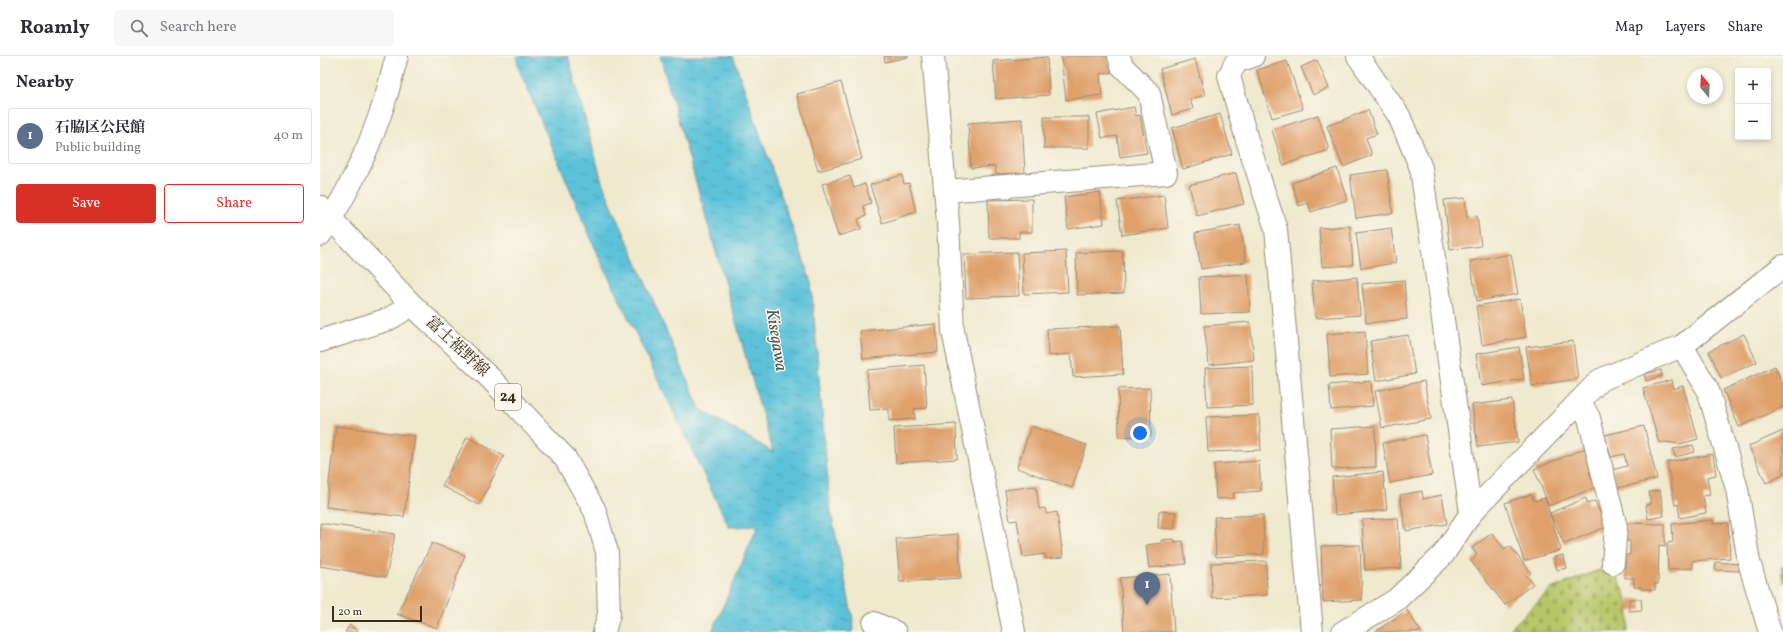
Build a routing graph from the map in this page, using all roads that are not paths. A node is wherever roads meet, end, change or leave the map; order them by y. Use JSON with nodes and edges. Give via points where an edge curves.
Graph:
{"nodes":[{"id":1,"x":397,"y":56,"type":"edge"},
{"id":2,"x":933,"y":56,"type":"edge"},
{"id":3,"x":1119,"y":56,"type":"edge"},
{"id":4,"x":1253,"y":56,"type":"edge"},
{"id":5,"x":1358,"y":56,"type":"edge"},
{"id":6,"x":945,"y":191,"type":"junction"},
{"id":7,"x":324,"y":220,"type":"edge"},
{"id":8,"x":1783,"y":266,"type":"edge"},
{"id":9,"x":412,"y":305,"type":"junction"},
{"id":10,"x":320,"y":341,"type":"edge"},
{"id":11,"x":1682,"y":346,"type":"junction"},
{"id":12,"x":1580,"y":401,"type":"junction"},
{"id":13,"x":1471,"y":514,"type":"junction"},
{"id":14,"x":1613,"y":563,"type":"dead end"},
{"id":15,"x":874,"y":623,"type":"dead end"},
{"id":16,"x":604,"y":632,"type":"edge"},
{"id":17,"x":895,"y":632,"type":"edge"},
{"id":18,"x":1014,"y":632,"type":"edge"},
{"id":19,"x":1312,"y":632,"type":"edge"},
{"id":20,"x":1343,"y":632,"type":"edge"},
{"id":21,"x":1770,"y":632,"type":"edge"}],
"edges":[{"from":1,"to":7,"type":"main road","via":[[379,116],[359,166]]},
{"from":2,"to":6,"type":"main road"},
{"from":3,"to":6,"type":"main road","via":[[1122,66],[1149,93],[1166,173]]},
{"from":4,"to":19,"type":"main road","via":[[1236,62],[1228,76],[1276,229]]},
{"from":5,"to":13,"type":"main road","via":[[1399,116],[1421,168]]},
{"from":6,"to":18,"type":"main road","via":[[953,331]]},
{"from":7,"to":9,"type":"main road","name":"富士裾野線","number":"24"},
{"from":8,"to":11,"type":"main road"},
{"from":9,"to":10,"type":"main road","via":[[389,319]]},
{"from":9,"to":16,"type":"main road","name":"富士裾野線","number":"24","via":[[491,379],[565,458],[595,511],[607,552],[608,614]]},
{"from":11,"to":12,"type":"main road","via":[[1600,380]]},
{"from":11,"to":21,"type":"main road","via":[[1708,390],[1737,489],[1749,562]]},
{"from":12,"to":13,"type":"main road"},
{"from":12,"to":14,"type":"main road","via":[[1589,418],[1616,527]]},
{"from":13,"to":20,"type":"main road","via":[[1443,555],[1396,600]]},
{"from":15,"to":17,"type":"main road"}]}
